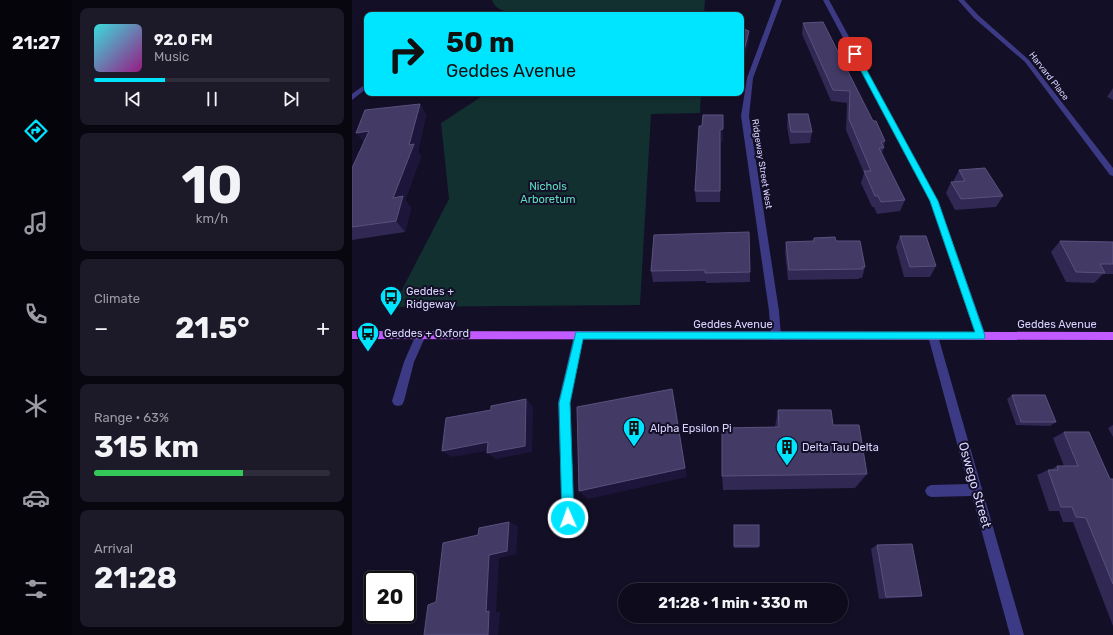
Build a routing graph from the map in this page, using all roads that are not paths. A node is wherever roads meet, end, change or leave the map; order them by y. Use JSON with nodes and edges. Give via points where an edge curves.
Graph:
{"nodes":[{"id":1,"x":779,"y":0,"type":"edge"},
{"id":2,"x":826,"y":0,"type":"edge"},
{"id":3,"x":961,"y":0,"type":"edge"},
{"id":4,"x":364,"y":88,"type":"edge"},
{"id":5,"x":352,"y":98,"type":"edge"},
{"id":6,"x":1113,"y":173,"type":"edge"},
{"id":7,"x":352,"y":335,"type":"edge"},
{"id":8,"x":421,"y":335,"type":"junction"},
{"id":9,"x":579,"y":335,"type":"junction"},
{"id":10,"x":776,"y":336,"type":"junction"},
{"id":11,"x":933,"y":336,"type":"junction"},
{"id":12,"x":981,"y":336,"type":"junction"},
{"id":13,"x":1113,"y":336,"type":"edge"},
{"id":14,"x":398,"y":401,"type":"dead end"},
{"id":15,"x":931,"y":490,"type":"dead end"},
{"id":16,"x":976,"y":490,"type":"junction"},
{"id":17,"x":568,"y":518,"type":"dead end"},
{"id":18,"x":1017,"y":635,"type":"edge"}],
"edges":[{"from":1,"to":10,"type":"street","name":"Ridgeway Street West","via":[[750,78],[745,116]]},
{"from":2,"to":12,"type":"street","via":[[934,201]]},
{"from":3,"to":6,"type":"street","name":"Harvard Place","via":[[984,24],[1027,61]]},
{"from":4,"to":5,"type":"street"},
{"from":7,"to":8,"type":"main road","name":"Geddes Avenue"},
{"from":8,"to":9,"type":"main road","name":"Geddes Avenue"},
{"from":8,"to":14,"type":"street","via":[[409,362]]},
{"from":9,"to":10,"type":"main road","name":"Geddes Avenue"},
{"from":9,"to":17,"type":"street","via":[[564,403]]},
{"from":10,"to":11,"type":"main road","name":"Geddes Avenue"},
{"from":11,"to":12,"type":"main road","name":"Geddes Avenue"},
{"from":11,"to":16,"type":"street","name":"Oswego Street"},
{"from":12,"to":13,"type":"main road","name":"Geddes Avenue"},
{"from":15,"to":16,"type":"street"},
{"from":16,"to":18,"type":"street","name":"Oswego Street"}]}
